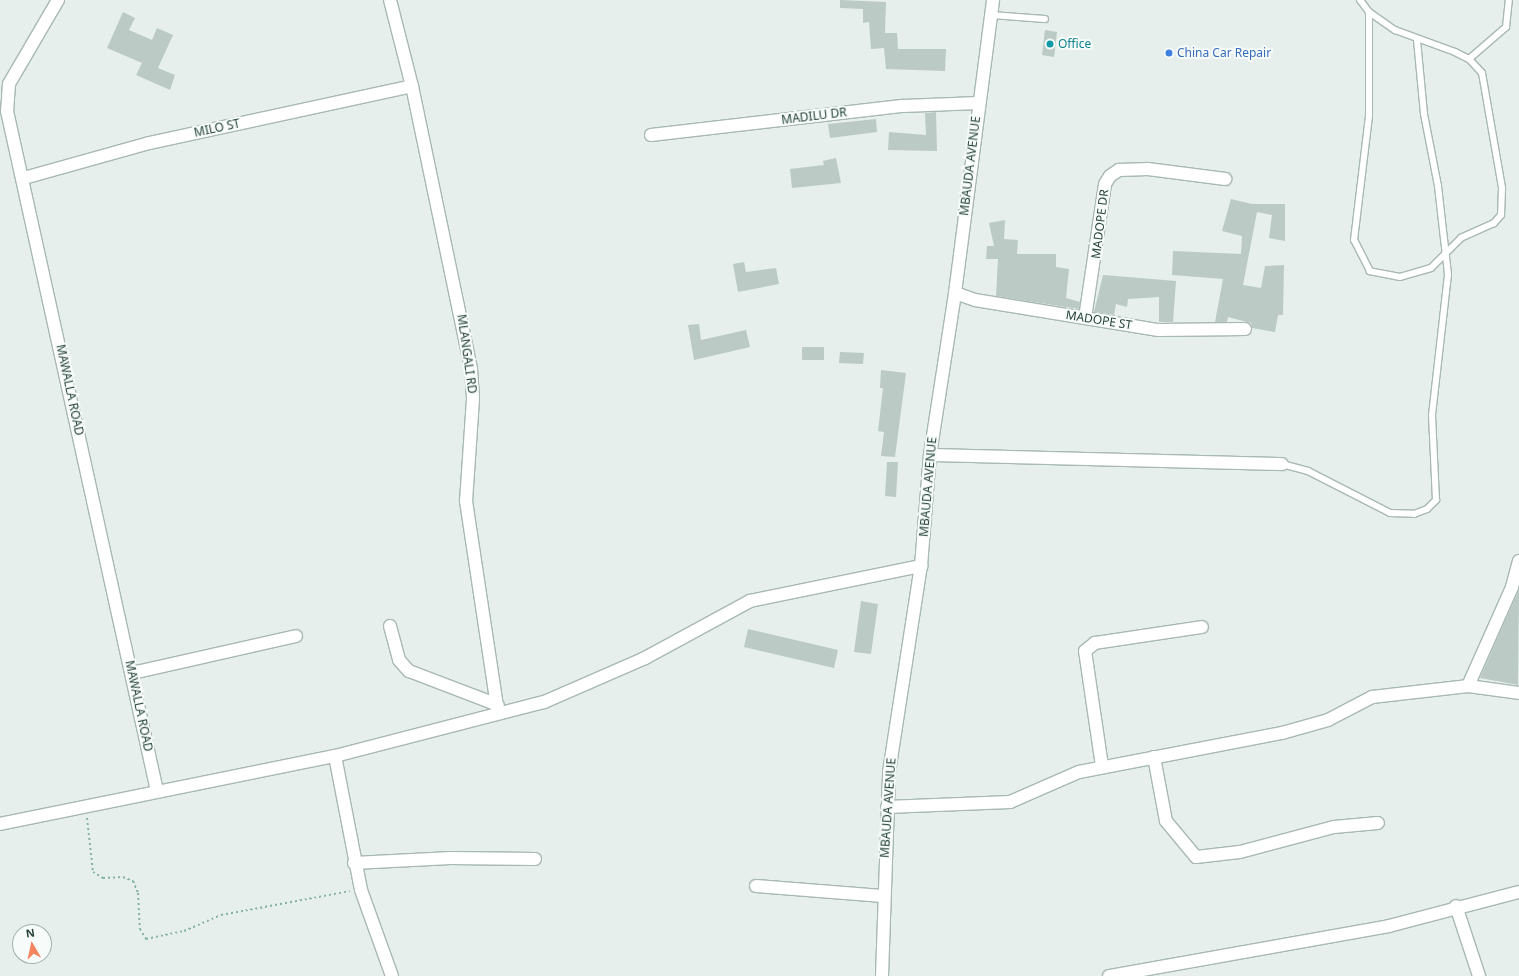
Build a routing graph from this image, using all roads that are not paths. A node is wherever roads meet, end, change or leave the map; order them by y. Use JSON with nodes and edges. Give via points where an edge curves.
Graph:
{"nodes":[{"id":1,"x":58,"y":0,"type":"edge"},
{"id":2,"x":390,"y":0,"type":"edge"},
{"id":3,"x":993,"y":0,"type":"edge"},
{"id":4,"x":1360,"y":0,"type":"edge"},
{"id":5,"x":1509,"y":0,"type":"edge"},
{"id":6,"x":1369,"y":12,"type":"junction"},
{"id":7,"x":991,"y":15,"type":"junction"},
{"id":8,"x":1045,"y":19,"type":"dead end"},
{"id":9,"x":1417,"y":40,"type":"junction"},
{"id":10,"x":1469,"y":59,"type":"junction"},
{"id":11,"x":412,"y":86,"type":"junction"},
{"id":12,"x":978,"y":103,"type":"junction"},
{"id":13,"x":651,"y":135,"type":"dead end"},
{"id":14,"x":24,"y":178,"type":"junction"},
{"id":15,"x":1225,"y":179,"type":"dead end"},
{"id":16,"x":1446,"y":251,"type":"junction"},
{"id":17,"x":955,"y":293,"type":"junction"},
{"id":18,"x":1085,"y":318,"type":"junction"},
{"id":19,"x":1245,"y":329,"type":"dead end"},
{"id":20,"x":930,"y":455,"type":"junction"},
{"id":21,"x":1282,"y":464,"type":"joint"},
{"id":22,"x":1519,"y":562,"type":"edge"},
{"id":23,"x":921,"y":566,"type":"junction"},
{"id":24,"x":390,"y":626,"type":"dead end"},
{"id":25,"x":1202,"y":627,"type":"dead end"},
{"id":26,"x":296,"y":636,"type":"dead end"},
{"id":27,"x":132,"y":673,"type":"junction"},
{"id":28,"x":1468,"y":686,"type":"junction"},
{"id":29,"x":1519,"y":693,"type":"edge"},
{"id":30,"x":498,"y":709,"type":"junction"},
{"id":31,"x":335,"y":756,"type":"junction"},
{"id":32,"x":1154,"y":757,"type":"junction"},
{"id":33,"x":1102,"y":766,"type":"junction"},
{"id":34,"x":157,"y":791,"type":"junction"},
{"id":35,"x":887,"y":807,"type":"junction"},
{"id":36,"x":1378,"y":823,"type":"dead end"},
{"id":37,"x":0,"y":824,"type":"edge"},
{"id":38,"x":535,"y":860,"type":"dead end"},
{"id":39,"x":354,"y":863,"type":"junction"},
{"id":40,"x":756,"y":886,"type":"dead end"},
{"id":41,"x":1519,"y":892,"type":"edge"},
{"id":42,"x":883,"y":896,"type":"junction"},
{"id":43,"x":1456,"y":906,"type":"junction"},
{"id":44,"x":392,"y":976,"type":"edge"},
{"id":45,"x":882,"y":976,"type":"edge"},
{"id":46,"x":1109,"y":976,"type":"edge"},
{"id":47,"x":1479,"y":976,"type":"edge"}],
"edges":[{"from":1,"to":14,"type":"street","name":"MAWALLA ROAD","via":[[9,84],[7,111]]},
{"from":2,"to":11,"type":"street","name":"MLANGALI RD"},
{"from":3,"to":7,"type":"street","name":"MBAUDA AVENUE"},
{"from":4,"to":6,"type":"lane"},
{"from":5,"to":10,"type":"lane","via":[[1506,27]]},
{"from":6,"to":9,"type":"lane"},
{"from":6,"to":16,"type":"lane","via":[[1369,116],[1365,171],[1354,222],[1358,252],[1370,271],[1400,277],[1431,268]]},
{"from":7,"to":8,"type":"lane"},
{"from":7,"to":12,"type":"street","name":"MBAUDA AVENUE"},
{"from":9,"to":10,"type":"lane"},
{"from":9,"to":16,"type":"lane","via":[[1424,114]]},
{"from":10,"to":16,"type":"lane","via":[[1484,79],[1503,204],[1501,215],[1494,223],[1461,238]]},
{"from":11,"to":14,"type":"street","name":"MILO ST","via":[[149,143]]},
{"from":11,"to":30,"type":"street","name":"MLANGALI RD","via":[[471,369],[474,399],[466,501]]},
{"from":12,"to":13,"type":"street","name":"MADILU DR","via":[[903,106]]},
{"from":12,"to":17,"type":"street","name":"MBAUDA AVENUE"},
{"from":14,"to":27,"type":"street","name":"MAWALLA ROAD"},
{"from":15,"to":18,"type":"street","name":"MADOPE DR","via":[[1148,169],[1119,170],[1110,176],[1105,184]]},
{"from":16,"to":21,"type":"lane","via":[[1447,288],[1432,415],[1437,493],[1432,504],[1414,514],[1390,513],[1308,471]]},
{"from":17,"to":18,"type":"street","name":"MADOPE ST","via":[[975,300]]},
{"from":17,"to":20,"type":"street","name":"MBAUDA AVENUE"},
{"from":18,"to":19,"type":"street","name":"MADOPE ST","via":[[1174,331]]},
{"from":20,"to":21,"type":"street"},
{"from":20,"to":23,"type":"street","name":"MBAUDA AVENUE"},
{"from":22,"to":28,"type":"street","via":[[1512,587]]},
{"from":23,"to":30,"type":"street","via":[[750,601],[586,687]]},
{"from":23,"to":35,"type":"street","name":"MBAUDA AVENUE","via":[[889,772]]},
{"from":24,"to":30,"type":"street","via":[[399,660],[409,672]]},
{"from":25,"to":33,"type":"street","via":[[1095,643],[1085,651]]},
{"from":26,"to":27,"type":"street"},
{"from":27,"to":34,"type":"street","name":"MAWALLA ROAD"},
{"from":28,"to":29,"type":"street"},
{"from":28,"to":32,"type":"street","via":[[1372,697],[1328,720],[1282,733]]},
{"from":30,"to":31,"type":"street"},
{"from":31,"to":34,"type":"street"},
{"from":31,"to":39,"type":"street"},
{"from":32,"to":33,"type":"street"},
{"from":32,"to":36,"type":"street","via":[[1166,821],[1196,857],[1240,852],[1334,827]]},
{"from":33,"to":35,"type":"street","via":[[1080,772],[1010,802]]},
{"from":34,"to":37,"type":"street","via":[[87,808]]},
{"from":35,"to":42,"type":"street","name":"MBAUDA AVENUE"},
{"from":38,"to":39,"type":"street","via":[[451,858]]},
{"from":39,"to":44,"type":"street"},
{"from":40,"to":42,"type":"street"},
{"from":41,"to":43,"type":"street"},
{"from":42,"to":45,"type":"street","name":"MBAUDA AVENUE"},
{"from":43,"to":46,"type":"street","via":[[1389,926]]},
{"from":43,"to":47,"type":"street"}]}
